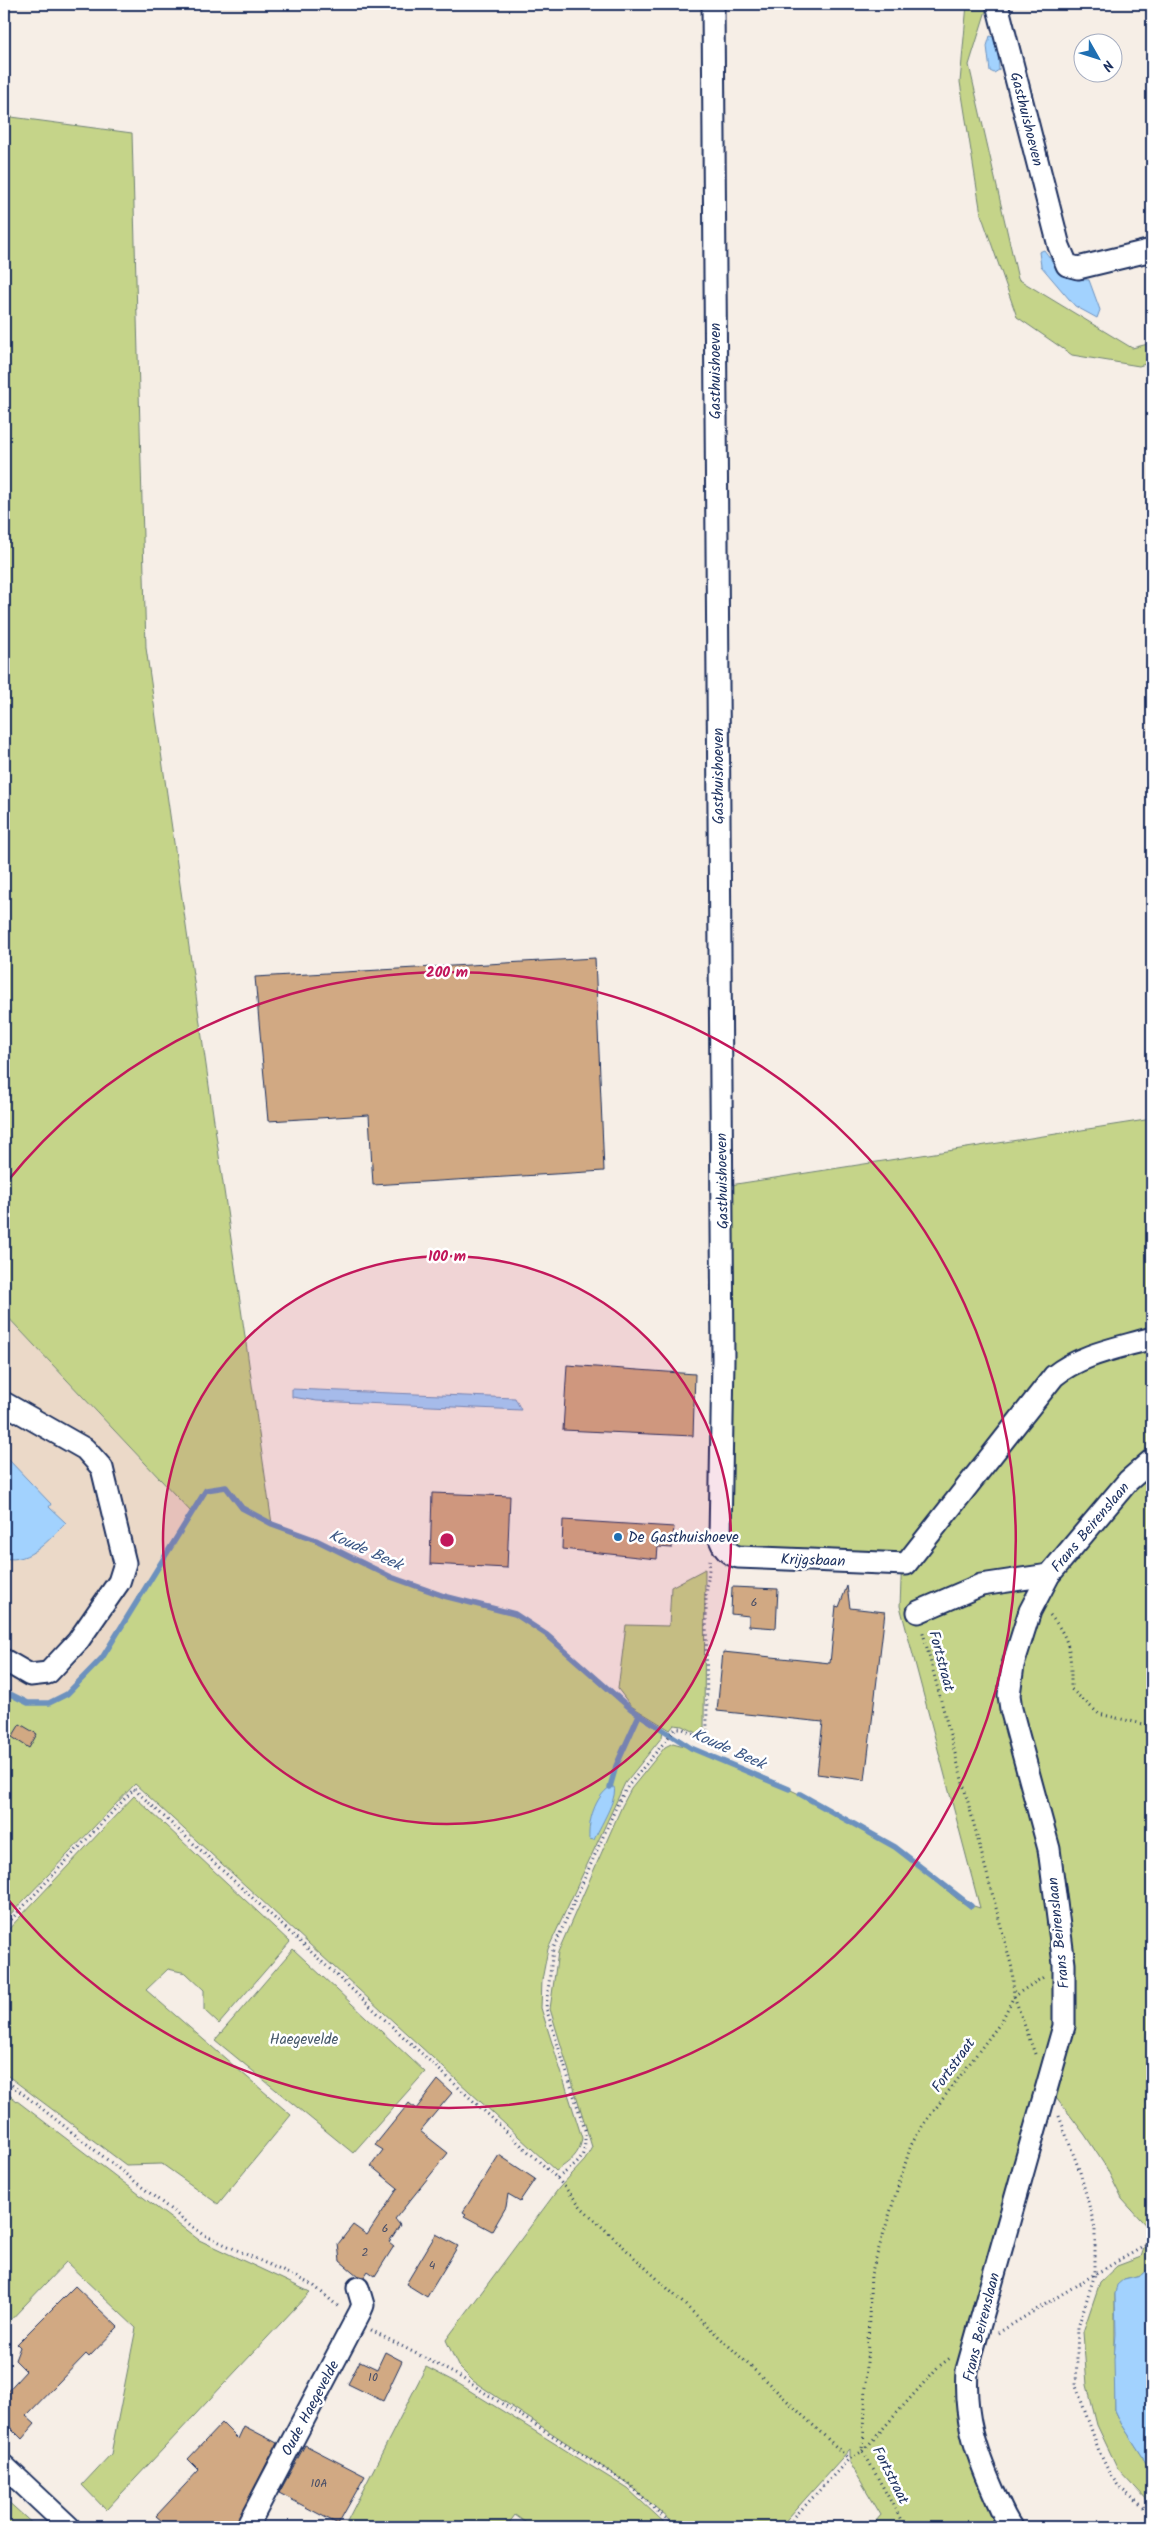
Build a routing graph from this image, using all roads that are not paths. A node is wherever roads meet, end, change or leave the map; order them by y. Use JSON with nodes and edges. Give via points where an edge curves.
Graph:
{"nodes":[{"id":1,"x":713,"y":4,"type":"edge"},
{"id":2,"x":997,"y":4,"type":"edge"},
{"id":3,"x":1152,"y":250,"type":"edge"},
{"id":4,"x":1152,"y":1338,"type":"edge"},
{"id":5,"x":4,"y":1403,"type":"edge"},
{"id":6,"x":1152,"y":1460,"type":"edge"},
{"id":7,"x":723,"y":1547,"type":"joint"},
{"id":8,"x":1048,"y":1575,"type":"junction"},
{"id":9,"x":918,"y":1612,"type":"road end"},
{"id":10,"x":4,"y":1660,"type":"edge"},
{"id":11,"x":358,"y":2288,"type":"dead end"},
{"id":12,"x":4,"y":2466,"type":"edge"},
{"id":13,"x":69,"y":2527,"type":"edge"},
{"id":14,"x":247,"y":2527,"type":"edge"},
{"id":15,"x":1011,"y":2527,"type":"edge"}],
"edges":[{"from":1,"to":7,"type":"street","name":"Gasthuishoeven","via":[[723,1359],[720,1539]]},
{"from":2,"to":3,"type":"street","name":"Gasthuishoeven","via":[[1059,246],[1067,265],[1078,268]]},
{"from":4,"to":7,"type":"street","name":"Krijgsbaan","via":[[1066,1366],[1054,1376],[906,1564],[738,1558]]},
{"from":5,"to":10,"type":"street","via":[[85,1449],[102,1468],[125,1563],[119,1582],[78,1641],[48,1673],[30,1675]]},
{"from":6,"to":8,"type":"street","name":"Frans Beirenslaan","via":[[1128,1481]]},
{"from":8,"to":9,"type":"street","via":[[981,1586]]},
{"from":8,"to":15,"type":"street","name":"Frans Beirenslaan","via":[[1019,1643],[1010,1695],[1049,1849],[1064,1964],[1064,2026],[972,2349],[966,2390],[969,2426],[981,2464]]},
{"from":11,"to":14,"type":"street","name":"Oude Haegevelde","via":[[363,2305],[356,2322]]},
{"from":12,"to":13,"type":"street"}]}
